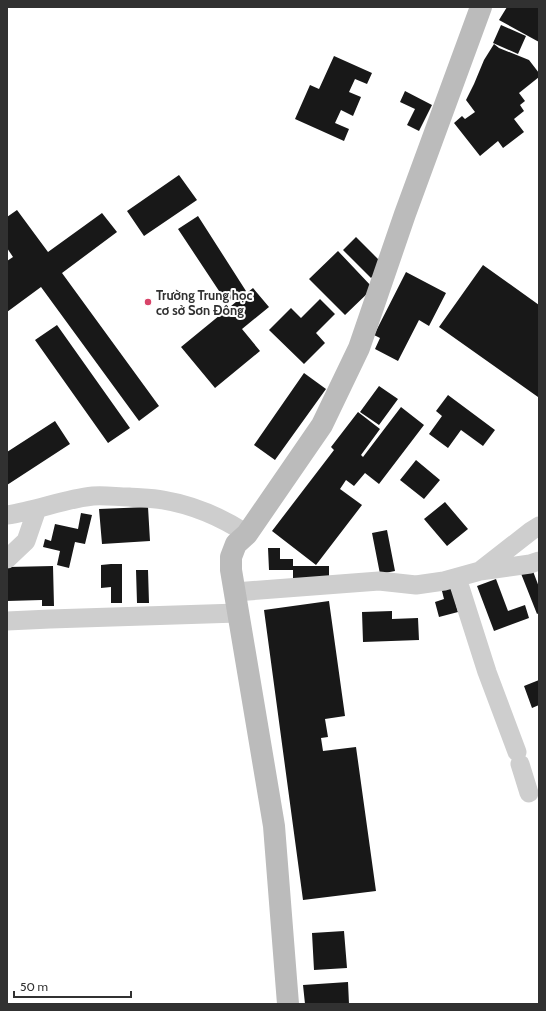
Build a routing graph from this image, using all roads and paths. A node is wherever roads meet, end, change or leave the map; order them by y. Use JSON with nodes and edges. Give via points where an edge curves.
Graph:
{"nodes":[{"id":1,"x":481,"y":7,"type":"edge"},
{"id":2,"x":36,"y":509,"type":"junction"},
{"id":3,"x":7,"y":515,"type":"edge"},
{"id":4,"x":539,"y":526,"type":"edge"},
{"id":5,"x":247,"y":534,"type":"junction"},
{"id":6,"x":7,"y":558,"type":"edge"},
{"id":7,"x":539,"y":561,"type":"edge"},
{"id":8,"x":480,"y":571,"type":"junction"},
{"id":9,"x":457,"y":578,"type":"junction"},
{"id":10,"x":236,"y":602,"type":"junction"},
{"id":11,"x":7,"y":621,"type":"edge"},
{"id":12,"x":529,"y":793,"type":"dead end"},
{"id":13,"x":288,"y":1004,"type":"edge"}],
"edges":[{"from":1,"to":5,"type":"street","via":[[359,348],[322,425]]},
{"from":2,"to":3,"type":"street"},
{"from":2,"to":5,"type":"street","via":[[94,496],[163,500],[210,514]]},
{"from":2,"to":6,"type":"street","via":[[26,541]]},
{"from":4,"to":8,"type":"street"},
{"from":5,"to":10,"type":"street","via":[[236,544],[231,557]]},
{"from":7,"to":8,"type":"street"},
{"from":8,"to":9,"type":"street"},
{"from":9,"to":10,"type":"street","via":[[416,585],[379,581]]},
{"from":9,"to":12,"type":"street"},
{"from":10,"to":11,"type":"street"},
{"from":10,"to":13,"type":"street","via":[[274,826]]}]}
